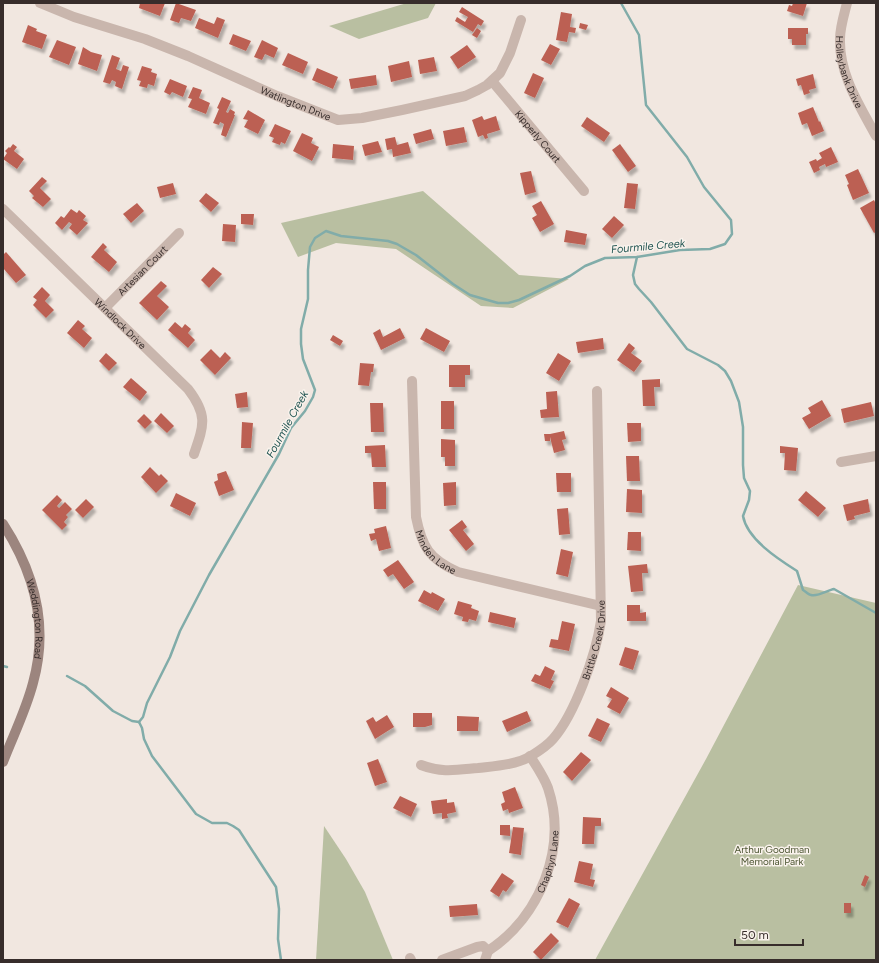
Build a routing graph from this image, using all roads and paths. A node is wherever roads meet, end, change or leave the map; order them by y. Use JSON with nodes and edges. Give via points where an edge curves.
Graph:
{"nodes":[{"id":1,"x":40,"y":3,"type":"edge"},
{"id":2,"x":847,"y":3,"type":"edge"},
{"id":3,"x":521,"y":20,"type":"dead end"},
{"id":4,"x":492,"y":82,"type":"junction"},
{"id":5,"x":876,"y":136,"type":"edge"},
{"id":6,"x":584,"y":191,"type":"dead end"},
{"id":7,"x":3,"y":210,"type":"edge"},
{"id":8,"x":179,"y":233,"type":"dead end"},
{"id":9,"x":105,"y":308,"type":"junction"},
{"id":10,"x":412,"y":381,"type":"dead end"},
{"id":11,"x":597,"y":391,"type":"dead end"},
{"id":12,"x":194,"y":454,"type":"dead end"},
{"id":13,"x":876,"y":456,"type":"edge"},
{"id":14,"x":841,"y":462,"type":"dead end"},
{"id":15,"x":3,"y":524,"type":"edge"},
{"id":16,"x":601,"y":606,"type":"junction"},
{"id":17,"x":530,"y":756,"type":"junction"},
{"id":18,"x":3,"y":762,"type":"edge"},
{"id":19,"x":421,"y":765,"type":"dead end"},
{"id":20,"x":486,"y":956,"type":"edge"},
{"id":21,"x":442,"y":960,"type":"edge"}],
"edges":[{"from":1,"to":4,"type":"street","name":"Watlington Drive","via":[[74,17],[145,39],[338,120],[362,118],[465,96]]},
{"from":2,"to":5,"type":"street","name":"Holleybank Drive","via":[[840,38],[842,66]]},
{"from":3,"to":4,"type":"street","name":"Watlington Drive","via":[[505,64]]},
{"from":4,"to":6,"type":"street","name":"Kipperly Court"},
{"from":7,"to":9,"type":"street","name":"Windlock Drive"},
{"from":8,"to":9,"type":"street","name":"Artesian Court"},
{"from":9,"to":12,"type":"street","name":"Windlock Drive","via":[[196,399],[202,423]]},
{"from":10,"to":16,"type":"street","name":"Minden Lane","via":[[416,516],[423,543],[430,553],[442,564],[458,572]]},
{"from":11,"to":16,"type":"street","name":"Brittle Creek Drive"},
{"from":13,"to":14,"type":"street"},
{"from":15,"to":18,"type":"main road","name":"Weddington Road","via":[[22,557],[29,577],[38,611],[39,637],[33,683]]},
{"from":16,"to":17,"type":"street","name":"Brittle Creek Drive","via":[[596,647],[577,698],[554,738]]},
{"from":17,"to":19,"type":"street","name":"Brittle Creek Drive","via":[[494,766],[442,771]]},
{"from":17,"to":20,"type":"street","name":"Chaphyn Lane","via":[[548,788],[551,800],[554,837],[550,864],[543,884],[519,924]]},
{"from":20,"to":21,"type":"street","name":"Chaphyn Lane","via":[[483,946]]}]}
